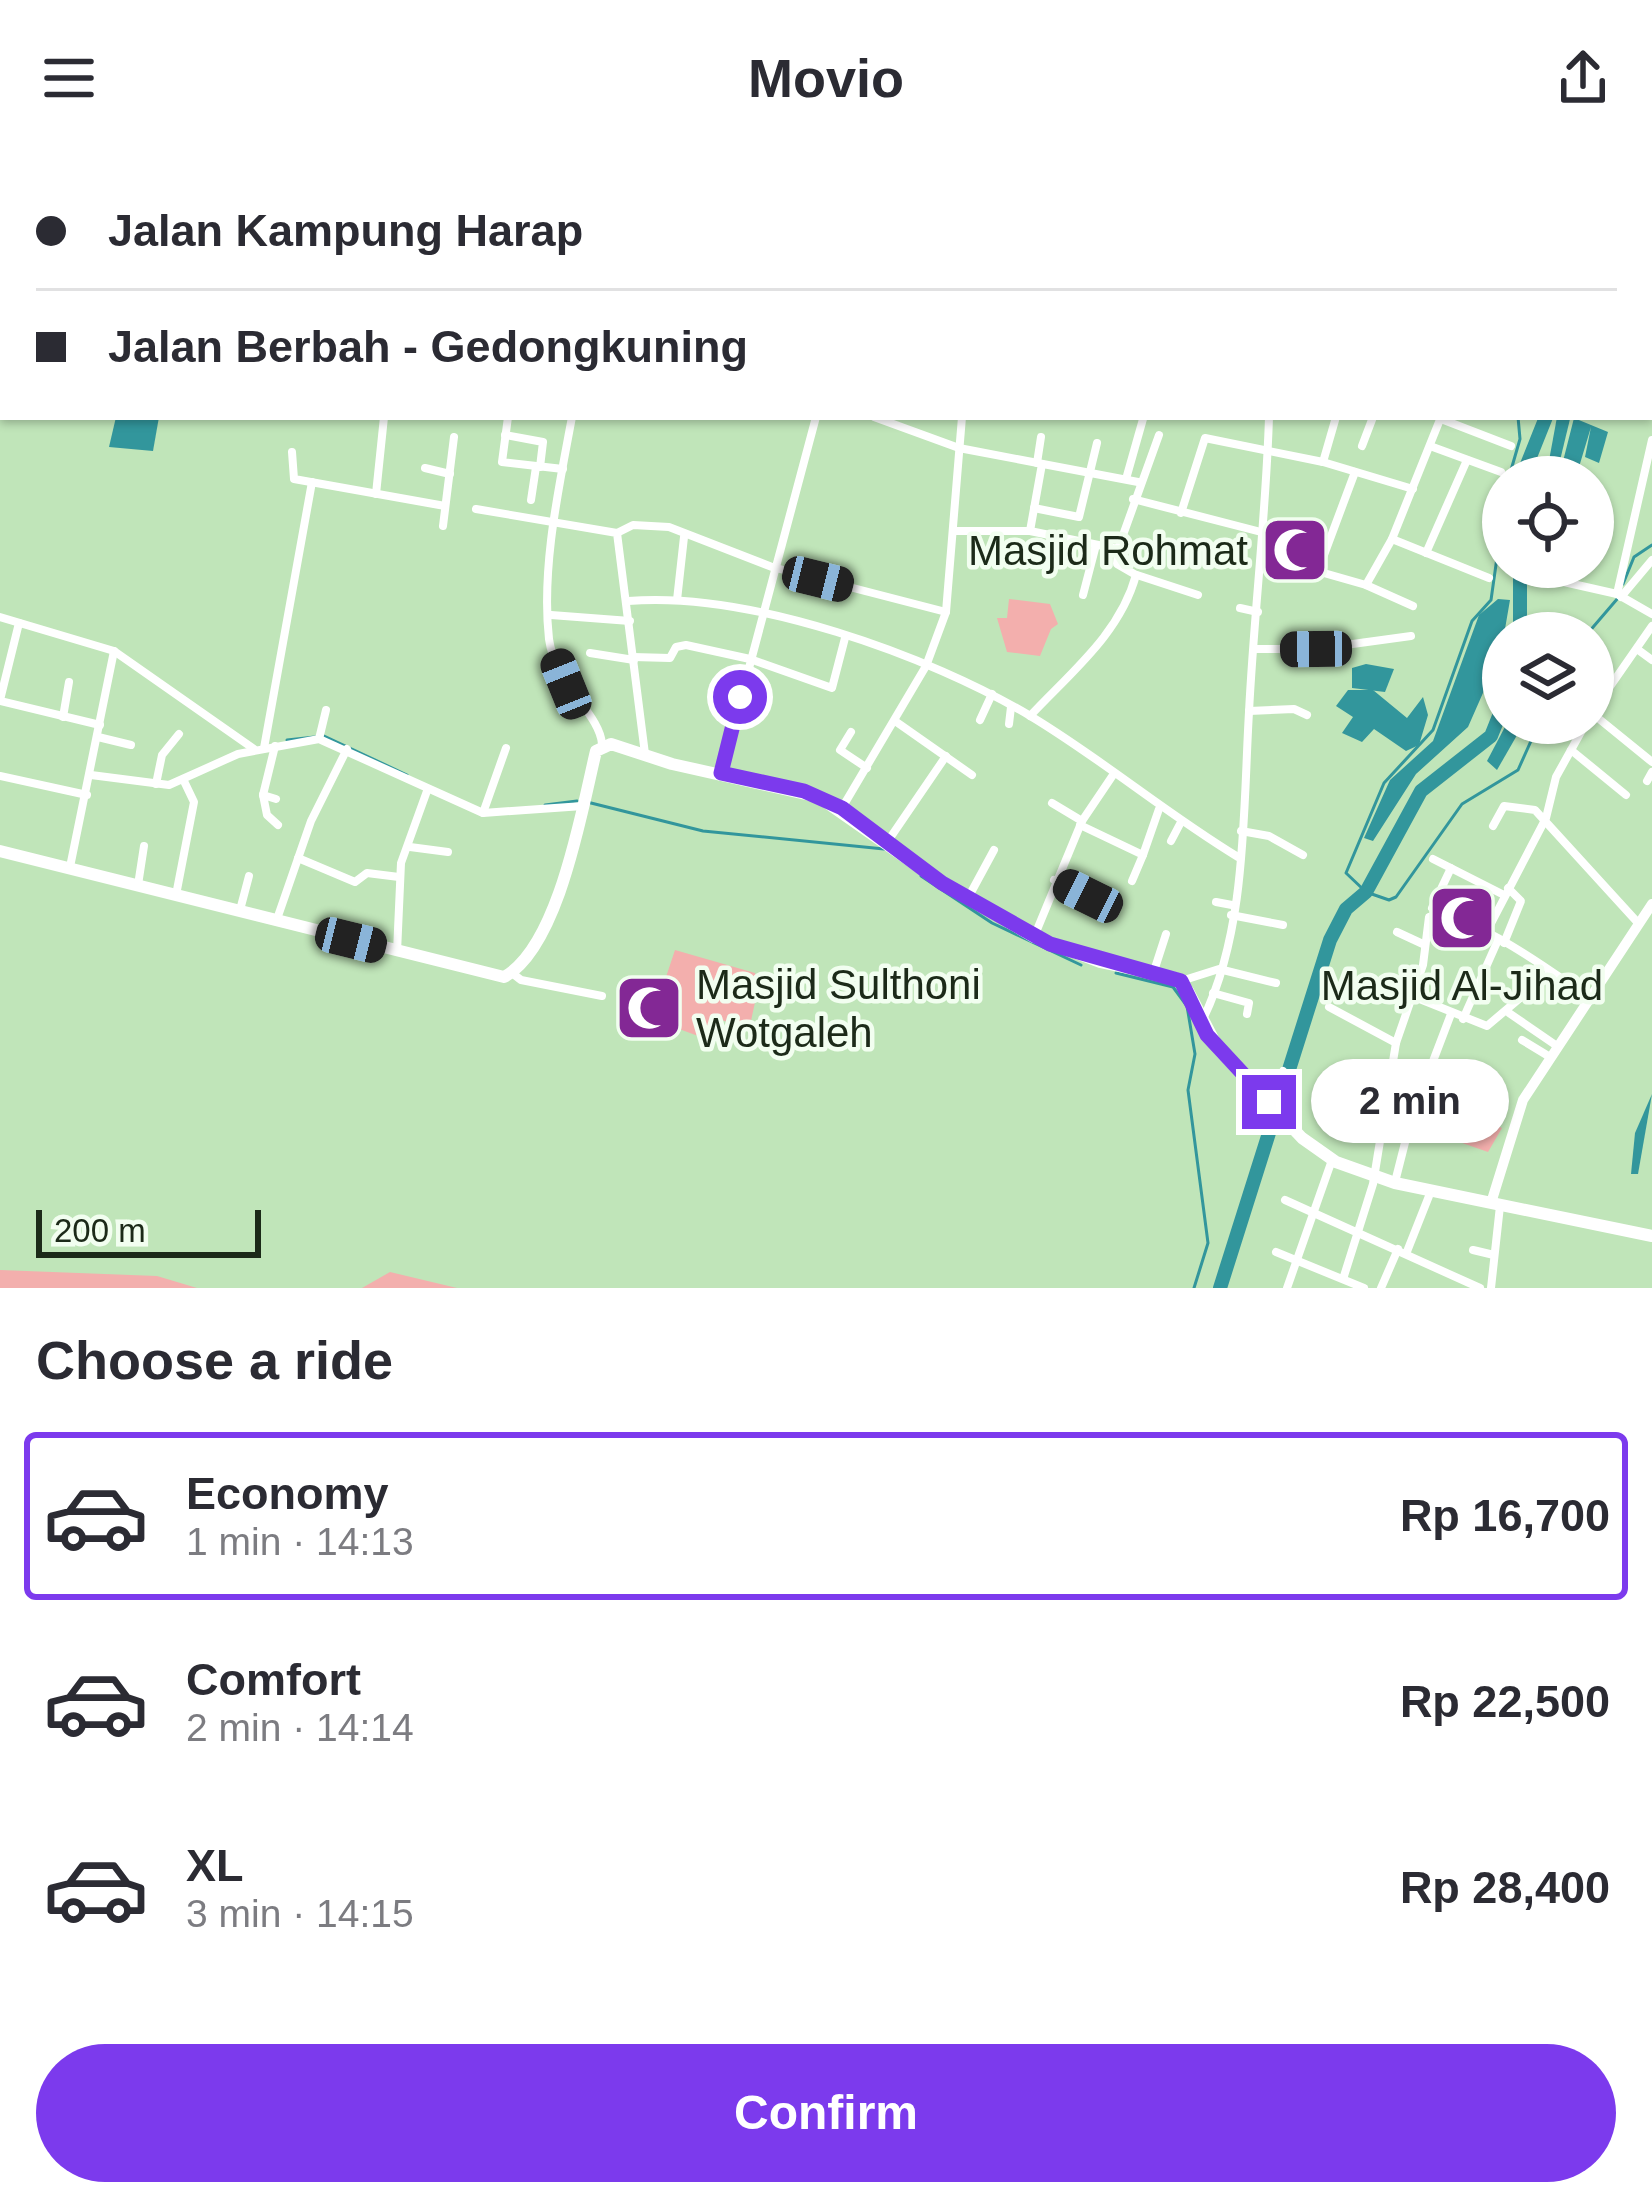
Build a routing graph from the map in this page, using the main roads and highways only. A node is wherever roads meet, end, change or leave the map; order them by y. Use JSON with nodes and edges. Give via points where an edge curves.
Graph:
{"nodes":[{"id":1,"x":0,"y":851,"type":"edge"},
{"id":2,"x":1652,"y":1236,"type":"edge"}],
"edges":[{"from":1,"to":2,"type":"main road","via":[[498,977],[512,973],[550,915],[602,744],[804,791],[842,808],[1034,937],[1181,981],[1219,1050],[1333,1159],[1395,1183]]}]}
